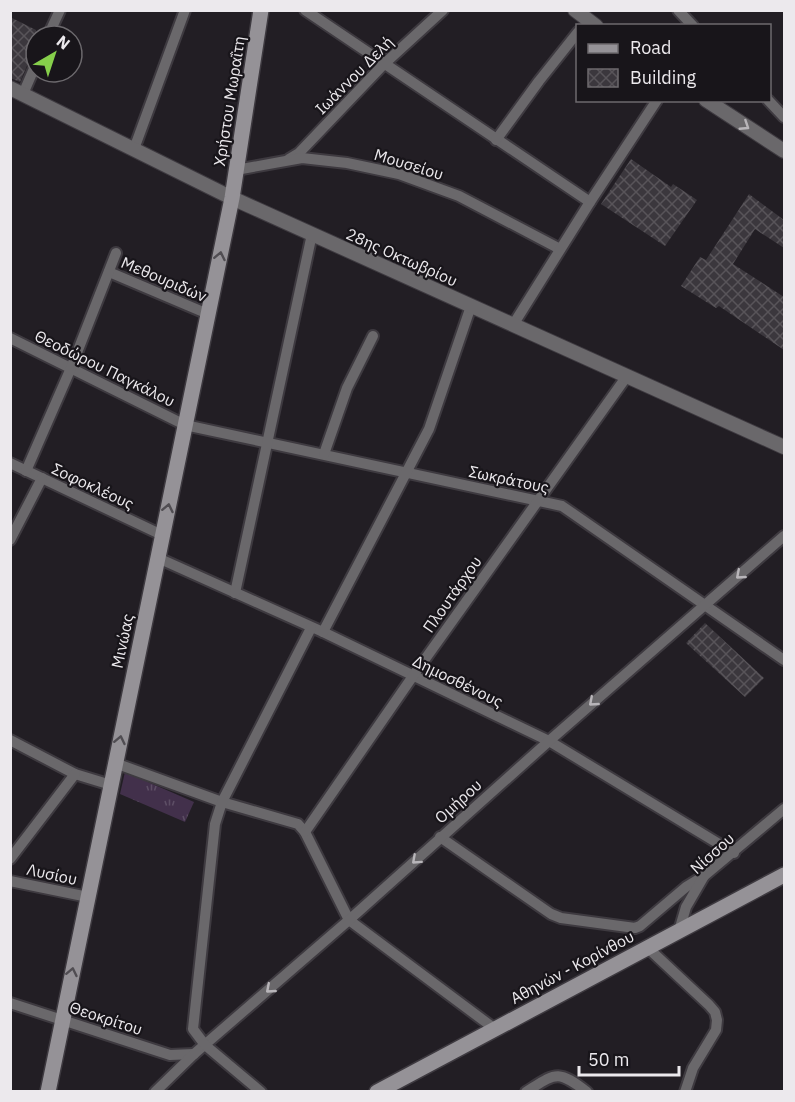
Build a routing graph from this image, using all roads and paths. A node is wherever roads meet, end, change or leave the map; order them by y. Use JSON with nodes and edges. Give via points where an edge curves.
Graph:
{"nodes":[{"id":1,"x":60,"y":10,"type":"edge"},
{"id":2,"x":185,"y":10,"type":"edge"},
{"id":3,"x":261,"y":10,"type":"edge"},
{"id":4,"x":306,"y":10,"type":"edge"},
{"id":5,"x":575,"y":10,"type":"edge"},
{"id":6,"x":678,"y":10,"type":"edge"},
{"id":7,"x":438,"y":12,"type":"edge"},
{"id":8,"x":589,"y":23,"type":"edge"},
{"id":9,"x":54,"y":24,"type":"edge"},
{"id":10,"x":691,"y":24,"type":"edge"},
{"id":11,"x":576,"y":35,"type":"edge"},
{"id":12,"x":383,"y":65,"type":"junction"},
{"id":13,"x":17,"y":91,"type":"edge"},
{"id":14,"x":656,"y":102,"type":"edge"},
{"id":15,"x":709,"y":102,"type":"edge"},
{"id":16,"x":770,"y":102,"type":"edge"},
{"id":17,"x":784,"y":117,"type":"edge"},
{"id":18,"x":496,"y":140,"type":"junction"},
{"id":19,"x":134,"y":149,"type":"junction"},
{"id":20,"x":784,"y":151,"type":"edge"},
{"id":21,"x":286,"y":161,"type":"junction"},
{"id":22,"x":236,"y":170,"type":"junction"},
{"id":23,"x":232,"y":198,"type":"junction"},
{"id":24,"x":590,"y":202,"type":"junction"},
{"id":25,"x":312,"y":234,"type":"junction"},
{"id":26,"x":560,"y":249,"type":"junction"},
{"id":27,"x":116,"y":253,"type":"dead end"},
{"id":28,"x":109,"y":272,"type":"junction"},
{"id":29,"x":471,"y":306,"type":"junction"},
{"id":30,"x":208,"y":314,"type":"junction"},
{"id":31,"x":513,"y":325,"type":"junction"},
{"id":32,"x":373,"y":336,"type":"dead end"},
{"id":33,"x":10,"y":338,"type":"edge"},
{"id":34,"x":71,"y":368,"type":"junction"},
{"id":35,"x":627,"y":371,"type":"junction"},
{"id":36,"x":185,"y":425,"type":"junction"},
{"id":37,"x":267,"y":444,"type":"junction"},
{"id":38,"x":784,"y":447,"type":"edge"},
{"id":39,"x":324,"y":454,"type":"junction"},
{"id":40,"x":10,"y":463,"type":"edge"},
{"id":41,"x":26,"y":471,"type":"junction"},
{"id":42,"x":408,"y":473,"type":"junction"},
{"id":43,"x":42,"y":478,"type":"junction"},
{"id":44,"x":538,"y":500,"type":"junction"},
{"id":45,"x":162,"y":535,"type":"junction"},
{"id":46,"x":784,"y":536,"type":"edge"},
{"id":47,"x":10,"y":540,"type":"edge"},
{"id":48,"x":158,"y":558,"type":"junction"},
{"id":49,"x":235,"y":593,"type":"junction"},
{"id":50,"x":705,"y":605,"type":"junction"},
{"id":51,"x":311,"y":628,"type":"junction"},
{"id":52,"x":323,"y":632,"type":"junction"},
{"id":53,"x":784,"y":660,"type":"edge"},
{"id":54,"x":413,"y":676,"type":"junction"},
{"id":55,"x":10,"y":740,"type":"edge"},
{"id":56,"x":549,"y":741,"type":"junction"},
{"id":57,"x":116,"y":763,"type":"junction"},
{"id":58,"x":75,"y":774,"type":"junction"},
{"id":59,"x":111,"y":785,"type":"junction"},
{"id":60,"x":222,"y":802,"type":"junction"},
{"id":61,"x":784,"y":809,"type":"edge"},
{"id":62,"x":305,"y":832,"type":"junction"},
{"id":63,"x":440,"y":837,"type":"junction"},
{"id":64,"x":734,"y":853,"type":"junction"},
{"id":65,"x":10,"y":859,"type":"edge"},
{"id":66,"x":784,"y":875,"type":"edge"},
{"id":67,"x":704,"y":876,"type":"junction"},
{"id":68,"x":10,"y":881,"type":"edge"},
{"id":69,"x":88,"y":897,"type":"junction"},
{"id":70,"x":349,"y":920,"type":"junction"},
{"id":71,"x":679,"y":931,"type":"junction"},
{"id":72,"x":648,"y":948,"type":"junction"},
{"id":73,"x":10,"y":1003,"type":"edge"},
{"id":74,"x":63,"y":1020,"type":"junction"},
{"id":75,"x":495,"y":1029,"type":"junction"},
{"id":76,"x":205,"y":1045,"type":"junction"},
{"id":77,"x":194,"y":1054,"type":"junction"},
{"id":78,"x":48,"y":1092,"type":"edge"},
{"id":79,"x":155,"y":1092,"type":"edge"},
{"id":80,"x":261,"y":1092,"type":"edge"},
{"id":81,"x":377,"y":1092,"type":"edge"},
{"id":82,"x":526,"y":1092,"type":"edge"},
{"id":83,"x":587,"y":1092,"type":"edge"},
{"id":84,"x":685,"y":1092,"type":"edge"}],
"edges":[{"from":1,"to":9,"type":"street"},
{"from":2,"to":19,"type":"street"},
{"from":3,"to":22,"type":"main road","name":"Χρήστου Μωραΐτη"},
{"from":4,"to":12,"type":"street"},
{"from":5,"to":8,"type":"street"},
{"from":6,"to":10,"type":"street"},
{"from":7,"to":12,"type":"street","name":"Ιωάννου Δελή"},
{"from":11,"to":18,"type":"street"},
{"from":12,"to":18,"type":"street"},
{"from":12,"to":21,"type":"street","name":"Ιωάννου Δελή"},
{"from":13,"to":19,"type":"street","name":"28ης Οκτωβρίου"},
{"from":14,"to":24,"type":"street"},
{"from":15,"to":20,"type":"street","one_way":true},
{"from":16,"to":17,"type":"street"},
{"from":18,"to":24,"type":"street"},
{"from":19,"to":23,"type":"street","name":"28ης Οκτωβρίου"},
{"from":21,"to":22,"type":"street","name":"Μουσείου"},
{"from":21,"to":26,"type":"street","name":"Μουσείου","via":[[311,159],[399,174],[459,196]]},
{"from":22,"to":23,"type":"main road","name":"Χρήστου Μωραΐτη"},
{"from":23,"to":25,"type":"street","name":"28ης Οκτωβρίου"},
{"from":30,"to":23,"type":"main road","name":"Μινώας","one_way":true},
{"from":24,"to":26,"type":"street"},
{"from":25,"to":29,"type":"street","name":"28ης Οκτωβρίου"},
{"from":25,"to":37,"type":"street"},
{"from":26,"to":31,"type":"street"},
{"from":27,"to":28,"type":"street"},
{"from":28,"to":30,"type":"street","name":"Μεθουριδών"},
{"from":28,"to":34,"type":"street"},
{"from":29,"to":31,"type":"street","name":"28ης Οκτωβρίου"},
{"from":29,"to":42,"type":"street","via":[[431,423]]},
{"from":30,"to":36,"type":"main road","name":"Μινώας"},
{"from":31,"to":35,"type":"street","name":"28ης Οκτωβρίου"},
{"from":32,"to":39,"type":"street","via":[[347,388]]},
{"from":33,"to":34,"type":"street","name":"Θεοδώρου Παγκάλου"},
{"from":34,"to":36,"type":"street","name":"Θεοδώρου Παγκάλου"},
{"from":34,"to":41,"type":"street"},
{"from":35,"to":38,"type":"street","name":"28ης Οκτωβρίου"},
{"from":35,"to":44,"type":"street","name":"Πλουτάρχου"},
{"from":36,"to":37,"type":"street","name":"Σωκράτους"},
{"from":45,"to":36,"type":"main road","name":"Μινώας","one_way":true},
{"from":37,"to":39,"type":"street","name":"Σωκράτους"},
{"from":37,"to":49,"type":"street"},
{"from":39,"to":42,"type":"street","name":"Σωκράτους"},
{"from":40,"to":41,"type":"street","name":"Σοφοκλέους"},
{"from":41,"to":43,"type":"street","name":"Σοφοκλέους"},
{"from":42,"to":44,"type":"street","name":"Σωκράτους"},
{"from":42,"to":52,"type":"street"},
{"from":43,"to":45,"type":"street","name":"Σοφοκλέους"},
{"from":43,"to":47,"type":"street"},
{"from":44,"to":50,"type":"street","name":"Σωκράτους","via":[[568,510]]},
{"from":44,"to":54,"type":"street","name":"Πλουτάρχου"},
{"from":45,"to":48,"type":"main road","name":"Μινώας"},
{"from":46,"to":50,"type":"street","name":"Ομήρου","one_way":true},
{"from":48,"to":49,"type":"street","name":"Δημοσθένους"},
{"from":57,"to":48,"type":"main road","name":"Μινώας","one_way":true},
{"from":49,"to":51,"type":"street","name":"Δημοσθένους"},
{"from":50,"to":53,"type":"street","name":"Σωκράτους"},
{"from":50,"to":56,"type":"street","name":"Ομήρου","one_way":true},
{"from":51,"to":52,"type":"street","name":"Δημοσθένους"},
{"from":51,"to":60,"type":"street"},
{"from":52,"to":54,"type":"street","name":"Δημοσθένους"},
{"from":54,"to":56,"type":"street","name":"Δημοσθένους"},
{"from":54,"to":62,"type":"street","name":"Πλουτάρχου"},
{"from":55,"to":58,"type":"street"},
{"from":56,"to":63,"type":"street","name":"Ομήρου"},
{"from":56,"to":64,"type":"street","name":"Δημοσθένους"},
{"from":57,"to":59,"type":"main road","name":"Μινώας"},
{"from":57,"to":60,"type":"street"},
{"from":58,"to":59,"type":"street"},
{"from":58,"to":65,"type":"street"},
{"from":59,"to":69,"type":"main road","name":"Μινώας"},
{"from":60,"to":62,"type":"street","via":[[291,821]]},
{"from":60,"to":76,"type":"street","via":[[215,824],[193,1029]]},
{"from":61,"to":64,"type":"street","name":"Νίσσου"},
{"from":62,"to":70,"type":"street"},
{"from":63,"to":67,"type":"street","via":[[551,914],[628,928],[640,926]]},
{"from":63,"to":70,"type":"street","name":"Ομήρου","one_way":true},
{"from":64,"to":67,"type":"street","name":"Νίσσου"},
{"from":66,"to":71,"type":"main road","name":"Αθηνών - Κορίνθου"},
{"from":67,"to":71,"type":"street","name":"Νίσσου","via":[[686,907]]},
{"from":68,"to":69,"type":"street","name":"Λυσίου"},
{"from":74,"to":69,"type":"main road","name":"Μινώας","one_way":true},
{"from":70,"to":75,"type":"street"},
{"from":70,"to":76,"type":"street","name":"Ομήρου","one_way":true},
{"from":71,"to":72,"type":"main road","name":"Αθηνών - Κορίνθου"},
{"from":72,"to":75,"type":"main road","name":"Αθηνών - Κορίνθου"},
{"from":72,"to":84,"type":"street","via":[[715,1012],[716,1030],[693,1068]]},
{"from":73,"to":74,"type":"street","name":"Θεοκρίτου"},
{"from":74,"to":77,"type":"street","name":"Θεοκρίτου","via":[[170,1055]]},
{"from":74,"to":78,"type":"main road","name":"Μινώας"},
{"from":75,"to":81,"type":"main road","name":"Αθηνών - Κορίνθου"},
{"from":76,"to":77,"type":"street","name":"Ομήρου"},
{"from":76,"to":80,"type":"street"},
{"from":77,"to":79,"type":"street","name":"Ομήρου"},
{"from":82,"to":83,"type":"street","via":[[550,1076],[560,1075]]}]}
